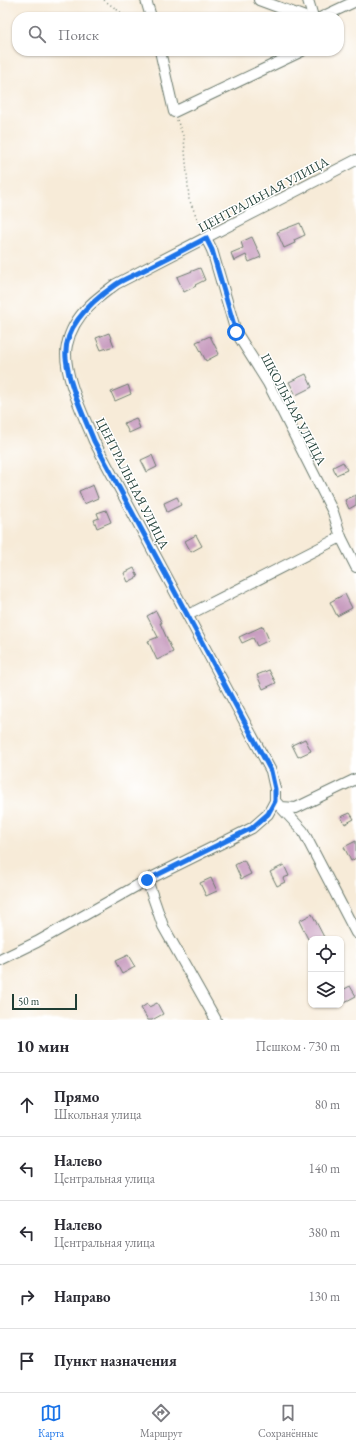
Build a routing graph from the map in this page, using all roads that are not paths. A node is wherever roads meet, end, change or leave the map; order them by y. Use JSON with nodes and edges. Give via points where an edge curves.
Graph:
{"nodes":[{"id":1,"x":146,"y":0,"type":"edge"},
{"id":2,"x":259,"y":0,"type":"edge"},
{"id":3,"x":308,"y":0,"type":"edge"},
{"id":4,"x":356,"y":1,"type":"edge"},
{"id":5,"x":150,"y":12,"type":"edge"},
{"id":6,"x":291,"y":12,"type":"edge"},
{"id":7,"x":312,"y":12,"type":"edge"},
{"id":8,"x":333,"y":12,"type":"edge"},
{"id":9,"x":161,"y":56,"type":"edge"},
{"id":10,"x":292,"y":56,"type":"edge"},
{"id":11,"x":356,"y":160,"type":"edge"},
{"id":12,"x":206,"y":238,"type":"junction"},
{"id":13,"x":341,"y":537,"type":"junction"},
{"id":14,"x":356,"y":567,"type":"edge"},
{"id":15,"x":188,"y":615,"type":"junction"},
{"id":16,"x":356,"y":779,"type":"edge"},
{"id":17,"x":278,"y":804,"type":"junction"},
{"id":18,"x":147,"y":880,"type":"junction"},
{"id":19,"x":356,"y":933,"type":"edge"},
{"id":20,"x":0,"y":960,"type":"edge"},
{"id":21,"x":216,"y":1020,"type":"edge"}],
"edges":[{"from":1,"to":5,"type":"street"},
{"from":2,"to":6,"type":"street"},
{"from":3,"to":7,"type":"street"},
{"from":4,"to":8,"type":"street"},
{"from":9,"to":10,"type":"street","via":[[174,112]]},
{"from":11,"to":12,"type":"street","name":"ЦЕНТРАЛЬНАЯ УЛИЦА"},
{"from":12,"to":13,"type":"street","name":"ШКОЛЬНАЯ УЛИЦА","via":[[212,250],[236,332],[268,383],[333,512]]},
{"from":12,"to":15,"type":"street","name":"ЦЕНТРАЛЬНАЯ УЛИЦА","via":[[116,284],[90,305],[70,334],[66,356],[76,398],[94,441]]},
{"from":13,"to":14,"type":"street","name":"ШКОЛЬНАЯ УЛИЦА"},
{"from":13,"to":15,"type":"street"},
{"from":15,"to":17,"type":"street","name":"ЦЕНТРАЛЬНАЯ УЛИЦА","via":[[271,771]]},
{"from":16,"to":17,"type":"street","via":[[296,808]]},
{"from":17,"to":18,"type":"street","via":[[252,828]]},
{"from":17,"to":19,"type":"street","via":[[303,831]]},
{"from":18,"to":20,"type":"street"},
{"from":18,"to":21,"type":"street","via":[[162,926]]}]}
